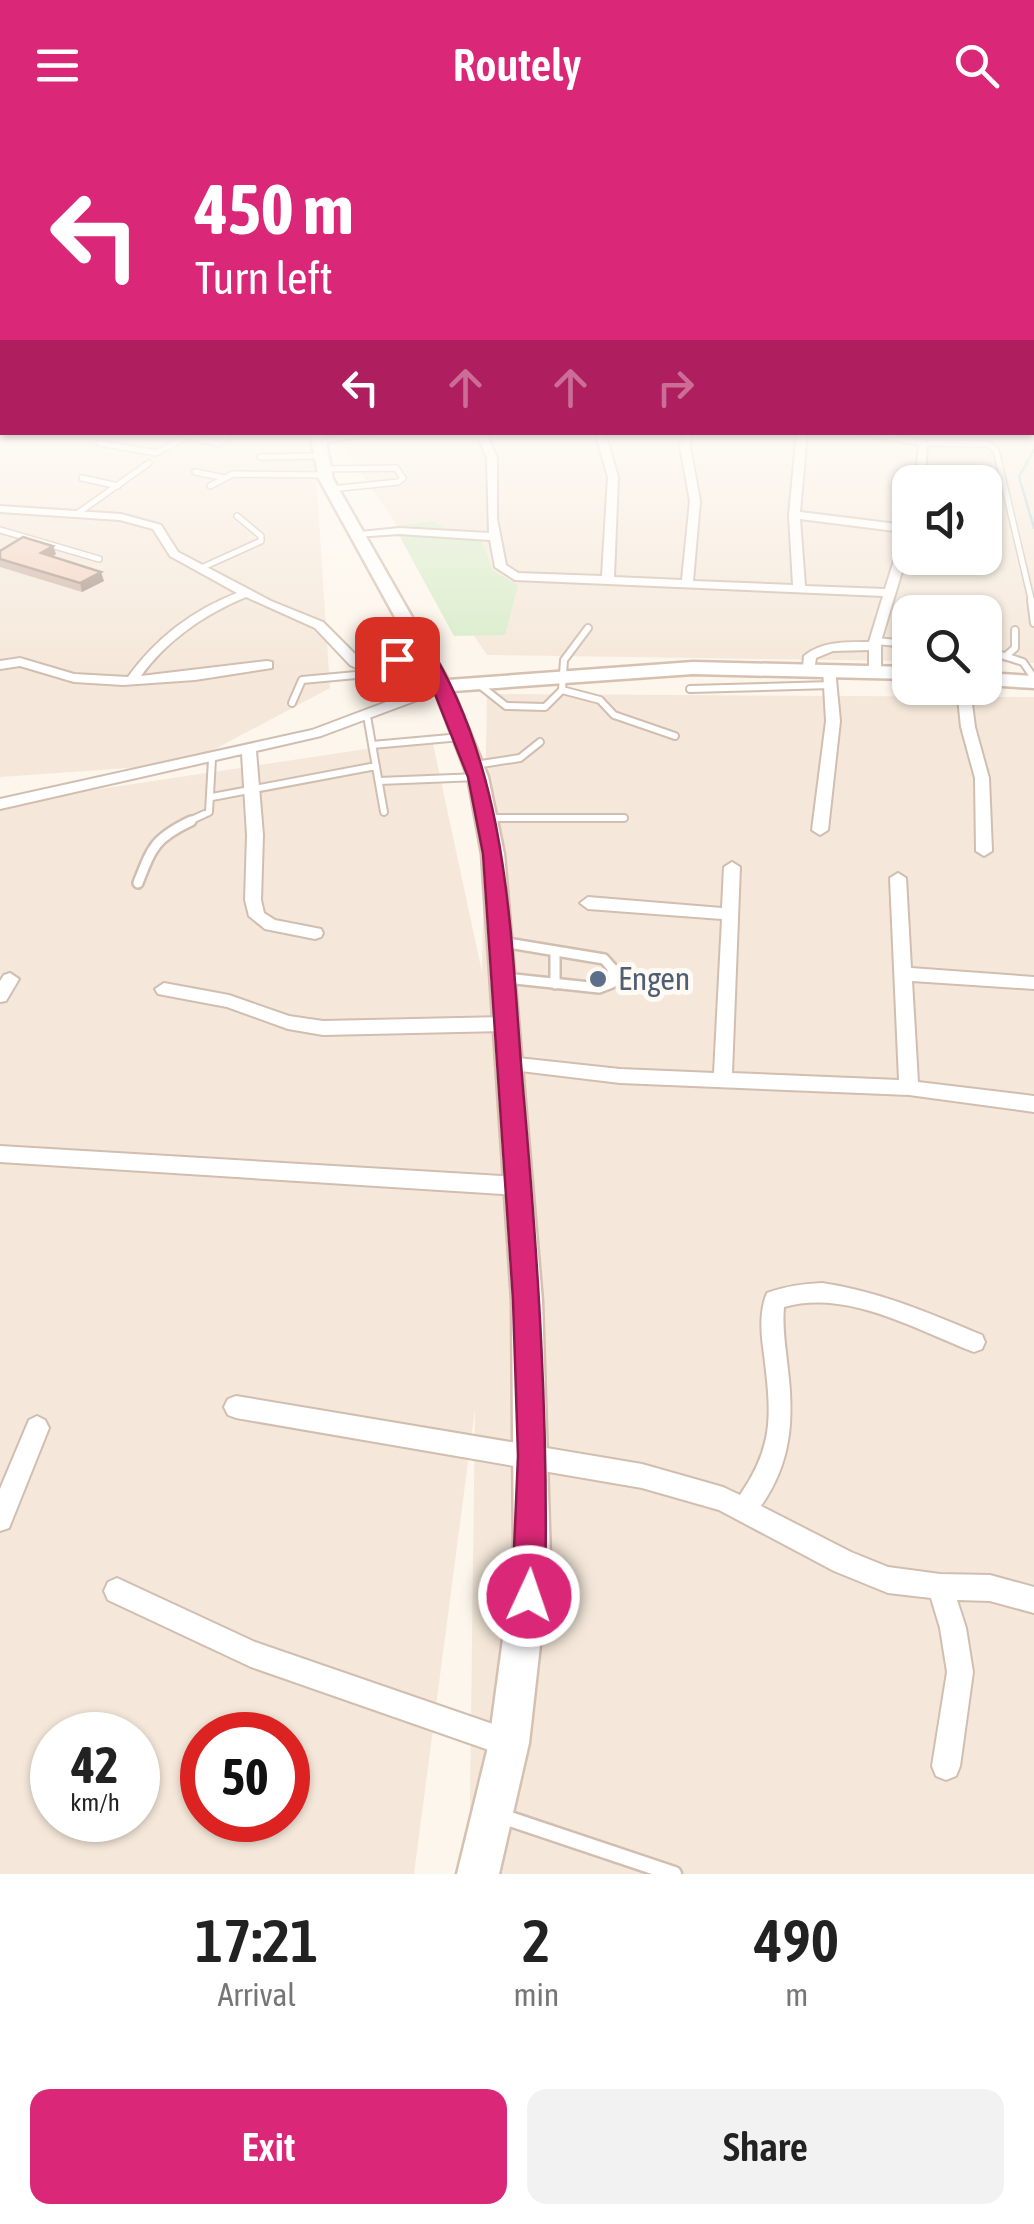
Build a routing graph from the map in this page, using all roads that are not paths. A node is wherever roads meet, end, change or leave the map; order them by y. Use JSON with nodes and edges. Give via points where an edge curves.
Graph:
{"nodes":[{"id":1,"x":89,"y":506,"type":"edge"},
{"id":2,"x":346,"y":506,"type":"edge"},
{"id":3,"x":493,"y":506,"type":"edge"},
{"id":4,"x":612,"y":506,"type":"edge"},
{"id":5,"x":694,"y":506,"type":"edge"},
{"id":6,"x":795,"y":506,"type":"edge"},
{"id":7,"x":1012,"y":506,"type":"edge"},
{"id":8,"x":0,"y":509,"type":"edge"},
{"id":9,"x":78,"y":514,"type":"junction"},
{"id":10,"x":794,"y":514,"type":"junction"},
{"id":11,"x":236,"y":516,"type":"dead end"},
{"id":12,"x":892,"y":526,"type":"edge"},
{"id":13,"x":0,"y":530,"type":"edge"},
{"id":14,"x":360,"y":534,"type":"junction"},
{"id":15,"x":494,"y":537,"type":"junction"},
{"id":16,"x":100,"y":559,"type":"dead end"},
{"id":17,"x":199,"y":569,"type":"junction"},
{"id":18,"x":895,"y":575,"type":"edge"},
{"id":19,"x":608,"y":582,"type":"junction"},
{"id":20,"x":687,"y":585,"type":"junction"},
{"id":21,"x":799,"y":590,"type":"junction"},
{"id":22,"x":246,"y":593,"type":"junction"},
{"id":23,"x":889,"y":593,"type":"junction"},
{"id":24,"x":1034,"y":623,"type":"edge"},
{"id":25,"x":588,"y":628,"type":"dead end"},
{"id":26,"x":1016,"y":630,"type":"dead end"},
{"id":27,"x":875,"y":644,"type":"junction"},
{"id":28,"x":892,"y":644,"type":"edge"},
{"id":29,"x":412,"y":645,"type":"junction"},
{"id":30,"x":364,"y":651,"type":"dead end"},
{"id":31,"x":1002,"y":655,"type":"edge"},
{"id":32,"x":1007,"y":656,"type":"junction"},
{"id":33,"x":1034,"y":656,"type":"edge"},
{"id":34,"x":1022,"y":662,"type":"junction"},
{"id":35,"x":0,"y":665,"type":"edge"},
{"id":36,"x":267,"y":665,"type":"dead end"},
{"id":37,"x":875,"y":671,"type":"junction"},
{"id":38,"x":892,"y":672,"type":"edge"},
{"id":39,"x":378,"y":673,"type":"junction"},
{"id":40,"x":823,"y":674,"type":"junction"},
{"id":41,"x":1002,"y":679,"type":"edge"},
{"id":42,"x":132,"y":680,"type":"junction"},
{"id":43,"x":1034,"y":680,"type":"edge"},
{"id":44,"x":477,"y":683,"type":"junction"},
{"id":45,"x":563,"y":683,"type":"junction"},
{"id":46,"x":390,"y":686,"type":"junction"},
{"id":47,"x":442,"y":686,"type":"junction"},
{"id":48,"x":690,"y":689,"type":"dead end"},
{"id":49,"x":407,"y":700,"type":"junction"},
{"id":50,"x":292,"y":703,"type":"dead end"},
{"id":51,"x":965,"y":705,"type":"edge"},
{"id":52,"x":368,"y":716,"type":"junction"},
{"id":53,"x":675,"y":736,"type":"dead end"},
{"id":54,"x":540,"y":742,"type":"dead end"},
{"id":55,"x":372,"y":745,"type":"junction"},
{"id":56,"x":249,"y":750,"type":"junction"},
{"id":57,"x":212,"y":758,"type":"junction"},
{"id":58,"x":470,"y":760,"type":"junction"},
{"id":59,"x":376,"y":766,"type":"junction"},
{"id":60,"x":378,"y":781,"type":"junction"},
{"id":61,"x":251,"y":790,"type":"junction"},
{"id":62,"x":212,"y":797,"type":"junction"},
{"id":63,"x":0,"y":804,"type":"edge"},
{"id":64,"x":384,"y":812,"type":"dead end"},
{"id":65,"x":486,"y":818,"type":"junction"},
{"id":66,"x":624,"y":818,"type":"dead end"},
{"id":67,"x":820,"y":830,"type":"dead end"},
{"id":68,"x":984,"y":851,"type":"dead end"},
{"id":69,"x":732,"y":867,"type":"dead end"},
{"id":70,"x":898,"y":878,"type":"dead end"},
{"id":71,"x":138,"y":882,"type":"dead end"},
{"id":72,"x":588,"y":903,"type":"dead end"},
{"id":73,"x":730,"y":914,"type":"junction"},
{"id":74,"x":315,"y":933,"type":"dead end"},
{"id":75,"x":499,"y":941,"type":"junction"},
{"id":76,"x":555,"y":951,"type":"junction"},
{"id":77,"x":902,"y":974,"type":"junction"},
{"id":78,"x":501,"y":978,"type":"junction"},
{"id":79,"x":10,"y":979,"type":"dead end"},
{"id":80,"x":1034,"y":983,"type":"edge"},
{"id":81,"x":555,"y":984,"type":"junction"},
{"id":82,"x":164,"y":990,"type":"dead end"},
{"id":83,"x":0,"y":996,"type":"edge"},
{"id":84,"x":504,"y":1024,"type":"junction"},
{"id":85,"x":509,"y":1064,"type":"junction"},
{"id":86,"x":722,"y":1077,"type":"junction"},
{"id":87,"x":910,"y":1088,"type":"junction"},
{"id":88,"x":1034,"y":1104,"type":"edge"},
{"id":89,"x":0,"y":1154,"type":"edge"},
{"id":90,"x":517,"y":1186,"type":"junction"},
{"id":91,"x":974,"y":1342,"type":"dead end"},
{"id":92,"x":236,"y":1408,"type":"dead end"},
{"id":93,"x":37,"y":1428,"type":"dead end"},
{"id":94,"x":533,"y":1456,"type":"junction"},
{"id":95,"x":746,"y":1509,"type":"junction"},
{"id":96,"x":0,"y":1520,"type":"edge"},
{"id":97,"x":940,"y":1588,"type":"junction"},
{"id":98,"x":117,"y":1591,"type":"dead end"},
{"id":99,"x":1034,"y":1600,"type":"edge"},
{"id":100,"x":509,"y":1743,"type":"junction"},
{"id":101,"x":946,"y":1766,"type":"dead end"},
{"id":102,"x":492,"y":1814,"type":"junction"},
{"id":103,"x":478,"y":1874,"type":"edge"},
{"id":104,"x":674,"y":1874,"type":"edge"}],
"edges":[{"from":1,"to":9,"type":"lane"},
{"from":2,"to":14,"type":"main road"},
{"from":3,"to":15,"type":"street"},
{"from":4,"to":19,"type":"street"},
{"from":5,"to":20,"type":"street"},
{"from":6,"to":10,"type":"street"},
{"from":7,"to":24,"type":"lane"},
{"from":8,"to":9,"type":"street"},
{"from":9,"to":17,"type":"street","via":[[157,527],[174,554]]},
{"from":10,"to":12,"type":"street"},
{"from":10,"to":21,"type":"street"},
{"from":11,"to":17,"type":"lane","via":[[261,541]]},
{"from":13,"to":16,"type":"lane"},
{"from":14,"to":15,"type":"street"},
{"from":14,"to":29,"type":"main road"},
{"from":15,"to":19,"type":"street","via":[[501,567],[514,576]]},
{"from":17,"to":22,"type":"street"},
{"from":18,"to":23,"type":"street"},
{"from":19,"to":20,"type":"street"},
{"from":20,"to":21,"type":"street"},
{"from":21,"to":23,"type":"street"},
{"from":22,"to":39,"type":"street","via":[[320,625],[355,662]]},
{"from":22,"to":42,"type":"street","via":[[152,651]]},
{"from":23,"to":27,"type":"street"},
{"from":25,"to":45,"type":"lane","via":[[564,660]]},
{"from":26,"to":32,"type":"lane"},
{"from":27,"to":28,"type":"lane"},
{"from":27,"to":37,"type":"street"},
{"from":27,"to":40,"type":"street","via":[[819,650],[810,656]]},
{"from":29,"to":30,"type":"lane"},
{"from":29,"to":46,"type":"lane"},
{"from":29,"to":47,"type":"main road"},
{"from":31,"to":32,"type":"lane"},
{"from":32,"to":34,"type":"lane"},
{"from":33,"to":34,"type":"lane"},
{"from":34,"to":43,"type":"lane"},
{"from":35,"to":42,"type":"street","via":[[28,662],[75,678]]},
{"from":36,"to":42,"type":"street"},
{"from":37,"to":38,"type":"main road"},
{"from":37,"to":40,"type":"main road"},
{"from":39,"to":46,"type":"street"},
{"from":39,"to":50,"type":"lane","via":[[302,680]]},
{"from":40,"to":45,"type":"main road","via":[[694,668]]},
{"from":40,"to":48,"type":"lane"},
{"from":40,"to":67,"type":"street","via":[[833,722]]},
{"from":41,"to":43,"type":"main road"},
{"from":44,"to":45,"type":"main road"},
{"from":44,"to":45,"type":"lane","via":[[496,705],[525,711],[545,707]]},
{"from":44,"to":47,"type":"main road"},
{"from":45,"to":53,"type":"lane","via":[[600,700],[614,715]]},
{"from":46,"to":49,"type":"street"},
{"from":47,"to":49,"type":"street"},
{"from":47,"to":58,"type":"main road"},
{"from":49,"to":52,"type":"street"},
{"from":51,"to":68,"type":"street","via":[[982,778]]},
{"from":52,"to":55,"type":"lane"},
{"from":52,"to":56,"type":"street"},
{"from":54,"to":58,"type":"lane","via":[[523,756]]},
{"from":55,"to":58,"type":"lane"},
{"from":55,"to":59,"type":"lane"},
{"from":56,"to":57,"type":"street"},
{"from":56,"to":61,"type":"street"},
{"from":57,"to":62,"type":"lane"},
{"from":57,"to":63,"type":"street"},
{"from":58,"to":60,"type":"lane"},
{"from":58,"to":65,"type":"main road"},
{"from":59,"to":60,"type":"lane"},
{"from":59,"to":61,"type":"lane"},
{"from":60,"to":64,"type":"lane"},
{"from":61,"to":62,"type":"lane"},
{"from":61,"to":74,"type":"street","via":[[257,916],[270,926]]},
{"from":62,"to":71,"type":"lane","via":[[209,812],[163,834]]},
{"from":65,"to":66,"type":"lane"},
{"from":65,"to":75,"type":"main road"},
{"from":69,"to":73,"type":"street"},
{"from":70,"to":77,"type":"street"},
{"from":72,"to":73,"type":"street"},
{"from":73,"to":86,"type":"street"},
{"from":75,"to":76,"type":"lane"},
{"from":75,"to":78,"type":"main road"},
{"from":76,"to":81,"type":"lane"},
{"from":76,"to":81,"type":"lane","via":[[604,959],[612,968],[608,986]]},
{"from":77,"to":80,"type":"street"},
{"from":77,"to":87,"type":"street"},
{"from":78,"to":81,"type":"lane"},
{"from":78,"to":84,"type":"main road"},
{"from":79,"to":83,"type":"street"},
{"from":82,"to":84,"type":"street","via":[[323,1028]]},
{"from":84,"to":85,"type":"main road"},
{"from":85,"to":86,"type":"street","via":[[620,1076]]},
{"from":85,"to":90,"type":"main road"},
{"from":86,"to":87,"type":"street"},
{"from":87,"to":88,"type":"street"},
{"from":89,"to":90,"type":"street"},
{"from":90,"to":94,"type":"main road"},
{"from":91,"to":95,"type":"street","via":[[870,1303],[808,1291],[776,1300],[770,1320],[780,1439],[773,1468]]},
{"from":92,"to":94,"type":"street"},
{"from":93,"to":96,"type":"street"},
{"from":94,"to":95,"type":"street","via":[[642,1476]]},
{"from":94,"to":100,"type":"main road","via":[[529,1596]]},
{"from":95,"to":97,"type":"street","via":[[843,1562],[888,1580]]},
{"from":97,"to":99,"type":"street","via":[[990,1588]]},
{"from":97,"to":101,"type":"street","via":[[960,1672]]},
{"from":98,"to":100,"type":"street","via":[[251,1654]]},
{"from":100,"to":102,"type":"main road"},
{"from":102,"to":103,"type":"main road"},
{"from":102,"to":104,"type":"lane"}]}
